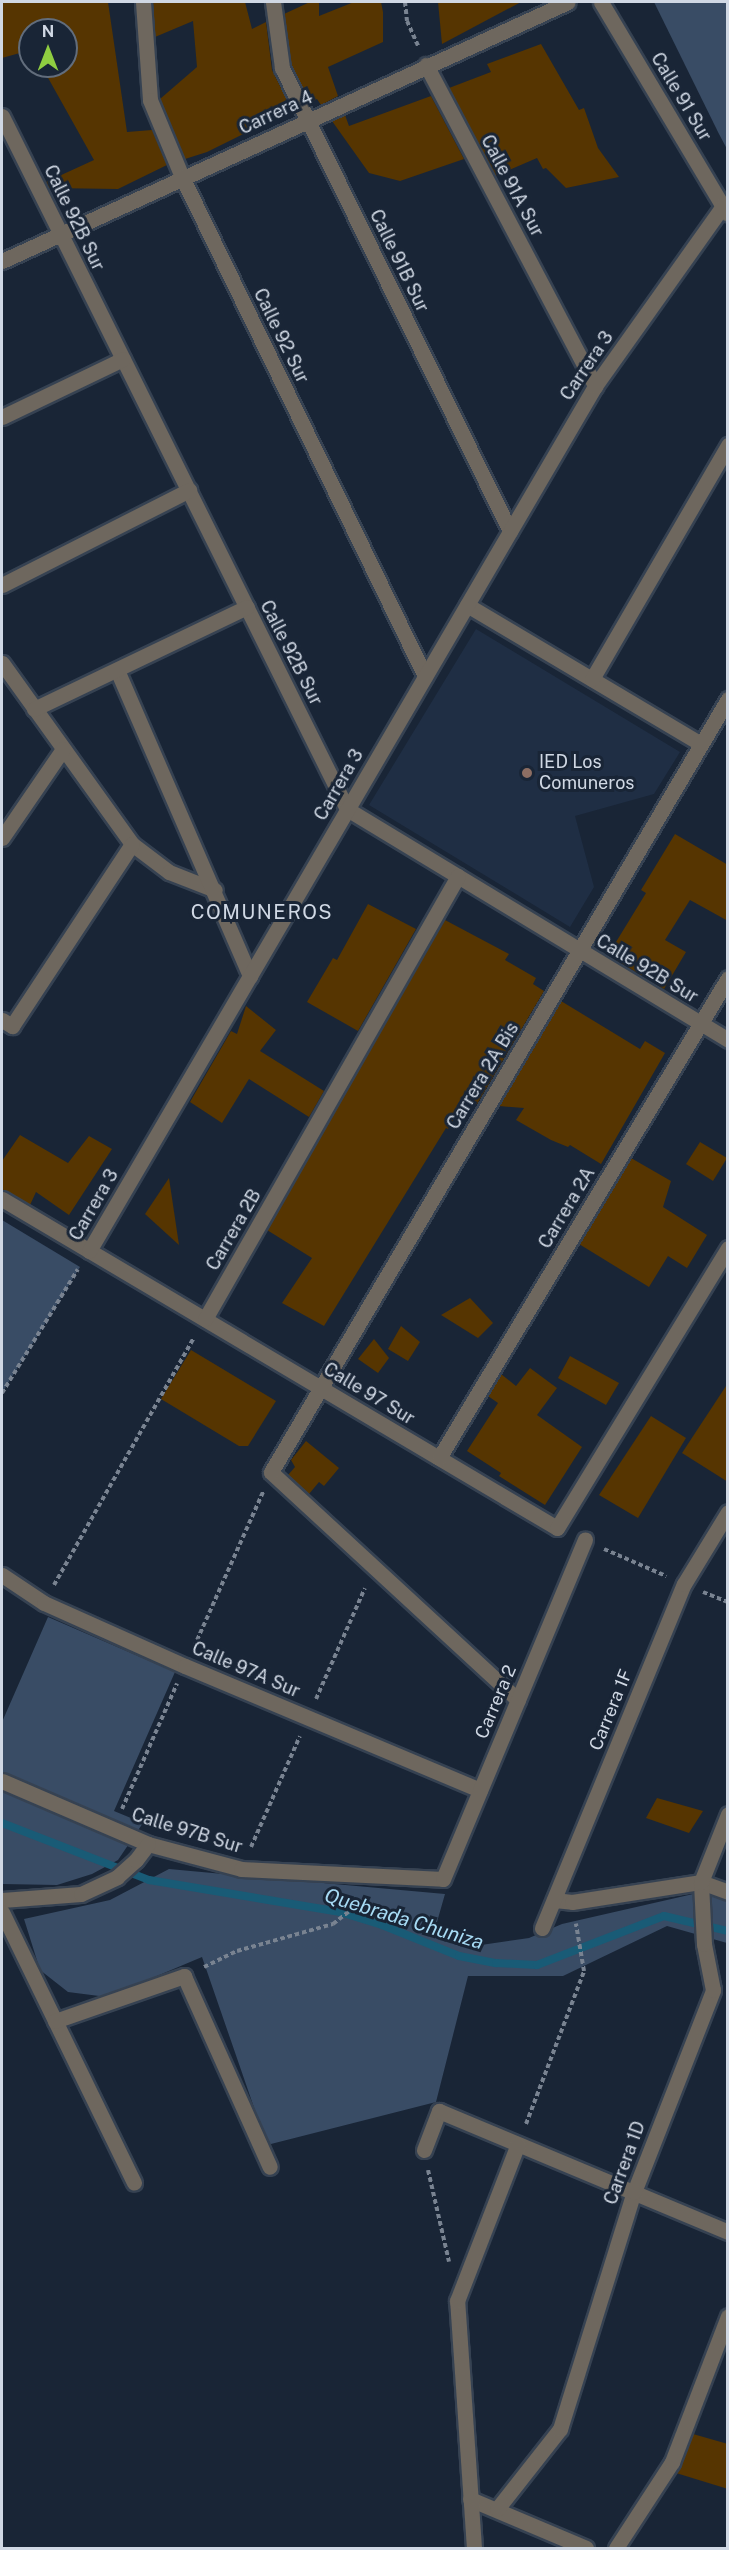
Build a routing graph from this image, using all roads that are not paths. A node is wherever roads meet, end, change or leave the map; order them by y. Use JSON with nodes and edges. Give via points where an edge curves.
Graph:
{"nodes":[{"id":1,"x":143,"y":2,"type":"edge"},
{"id":2,"x":273,"y":2,"type":"edge"},
{"id":3,"x":568,"y":2,"type":"edge"},
{"id":4,"x":601,"y":2,"type":"edge"},
{"id":5,"x":426,"y":65,"type":"junction"},
{"id":6,"x":2,"y":116,"type":"edge"},
{"id":7,"x":307,"y":120,"type":"junction"},
{"id":8,"x":182,"y":177,"type":"junction"},
{"id":9,"x":725,"y":209,"type":"edge"},
{"id":10,"x":60,"y":234,"type":"junction"},
{"id":11,"x":2,"y":261,"type":"edge"},
{"id":12,"x":123,"y":358,"type":"junction"},
{"id":13,"x":595,"y":386,"type":"junction"},
{"id":14,"x":2,"y":417,"type":"edge"},
{"id":15,"x":728,"y":445,"type":"edge"},
{"id":16,"x":189,"y":490,"type":"junction"},
{"id":17,"x":510,"y":531,"type":"junction"},
{"id":18,"x":2,"y":585,"type":"edge"},
{"id":19,"x":467,"y":605,"type":"junction"},
{"id":20,"x":247,"y":607,"type":"junction"},
{"id":21,"x":2,"y":663,"type":"edge"},
{"id":22,"x":117,"y":670,"type":"junction"},
{"id":23,"x":425,"y":675,"type":"junction"},
{"id":24,"x":592,"y":679,"type":"junction"},
{"id":25,"x":728,"y":699,"type":"edge"},
{"id":26,"x":34,"y":709,"type":"junction"},
{"id":27,"x":701,"y":744,"type":"junction"},
{"id":28,"x":63,"y":749,"type":"junction"},
{"id":29,"x":348,"y":809,"type":"junction"},
{"id":30,"x":2,"y":838,"type":"edge"},
{"id":31,"x":132,"y":844,"type":"junction"},
{"id":32,"x":458,"y":876,"type":"junction"},
{"id":33,"x":215,"y":890,"type":"junction"},
{"id":34,"x":579,"y":951,"type":"junction"},
{"id":35,"x":250,"y":976,"type":"junction"},
{"id":36,"x":728,"y":978,"type":"edge"},
{"id":37,"x":7,"y":1023,"type":"edge"},
{"id":38,"x":700,"y":1023,"type":"junction"},
{"id":39,"x":728,"y":1040,"type":"edge"},
{"id":40,"x":2,"y":1199,"type":"edge"},
{"id":41,"x":728,"y":1248,"type":"edge"},
{"id":42,"x":89,"y":1251,"type":"junction"},
{"id":43,"x":205,"y":1319,"type":"junction"},
{"id":44,"x":321,"y":1388,"type":"junction"},
{"id":45,"x":439,"y":1458,"type":"junction"},
{"id":46,"x":728,"y":1512,"type":"edge"},
{"id":47,"x":585,"y":1540,"type":"road end"},
{"id":48,"x":2,"y":1575,"type":"edge"},
{"id":49,"x":518,"y":1700,"type":"junction"},
{"id":50,"x":2,"y":1781,"type":"edge"},
{"id":51,"x":480,"y":1790,"type":"junction"},
{"id":52,"x":728,"y":1814,"type":"edge"},
{"id":53,"x":148,"y":1844,"type":"junction"},
{"id":54,"x":443,"y":1879,"type":"joint"},
{"id":55,"x":700,"y":1882,"type":"junction"},
{"id":56,"x":728,"y":1892,"type":"edge"},
{"id":57,"x":2,"y":1900,"type":"edge"},
{"id":58,"x":554,"y":1900,"type":"junction"},
{"id":59,"x":2,"y":1912,"type":"edge"},
{"id":60,"x":542,"y":1928,"type":"dead end"},
{"id":61,"x":55,"y":2021,"type":"junction"},
{"id":62,"x":518,"y":2144,"type":"junction"},
{"id":63,"x":424,"y":2150,"type":"road end"},
{"id":64,"x":270,"y":2167,"type":"dead end"},
{"id":65,"x":134,"y":2183,"type":"dead end"},
{"id":66,"x":634,"y":2192,"type":"junction"},
{"id":67,"x":728,"y":2232,"type":"edge"},
{"id":68,"x":728,"y":2316,"type":"edge"},
{"id":69,"x":470,"y":2499,"type":"junction"},
{"id":70,"x":497,"y":2509,"type":"junction"},
{"id":71,"x":474,"y":2548,"type":"edge"},
{"id":72,"x":586,"y":2548,"type":"edge"},
{"id":73,"x":616,"y":2548,"type":"edge"}],
"edges":[{"from":1,"to":8,"type":"street","name":"Calle 92 Sur","via":[[150,100]]},
{"from":2,"to":7,"type":"street","name":"Calle 91B Sur","via":[[282,68]]},
{"from":3,"to":5,"type":"street","name":"Carrera 4"},
{"from":4,"to":9,"type":"street","name":"Calle 91 Sur"},
{"from":5,"to":7,"type":"street","name":"Carrera 4"},
{"from":5,"to":13,"type":"street","name":"Calle 91A Sur"},
{"from":6,"to":10,"type":"street","name":"Calle 92B Sur"},
{"from":7,"to":8,"type":"street","name":"Carrera 4"},
{"from":7,"to":17,"type":"street","name":"Calle 91B Sur"},
{"from":8,"to":10,"type":"street","name":"Carrera 4"},
{"from":8,"to":23,"type":"street","name":"Calle 92 Sur"},
{"from":9,"to":13,"type":"street","name":"Carrera 3"},
{"from":10,"to":11,"type":"street","name":"Carrera 4"},
{"from":10,"to":12,"type":"street","name":"Calle 92B Sur"},
{"from":12,"to":14,"type":"street"},
{"from":12,"to":16,"type":"street","name":"Calle 92B Sur"},
{"from":13,"to":17,"type":"street","name":"Carrera 3"},
{"from":15,"to":24,"type":"street"},
{"from":16,"to":18,"type":"street"},
{"from":16,"to":20,"type":"street","name":"Calle 92B Sur"},
{"from":17,"to":19,"type":"street","name":"Carrera 3"},
{"from":19,"to":23,"type":"street","name":"Carrera 3"},
{"from":19,"to":24,"type":"street"},
{"from":20,"to":22,"type":"street"},
{"from":20,"to":29,"type":"street","name":"Calle 92B Sur"},
{"from":21,"to":26,"type":"street"},
{"from":22,"to":26,"type":"street"},
{"from":22,"to":33,"type":"street"},
{"from":23,"to":29,"type":"street","name":"Carrera 3"},
{"from":24,"to":27,"type":"street"},
{"from":25,"to":27,"type":"street","name":"Carrera 2A Bis"},
{"from":26,"to":28,"type":"street"},
{"from":27,"to":34,"type":"street","name":"Carrera 2A Bis"},
{"from":28,"to":30,"type":"street"},
{"from":28,"to":31,"type":"street"},
{"from":29,"to":32,"type":"street","name":"Calle 92B Sur"},
{"from":29,"to":35,"type":"street","name":"Carrera 3"},
{"from":31,"to":33,"type":"street","via":[[169,872]]},
{"from":31,"to":37,"type":"street"},
{"from":32,"to":34,"type":"street","name":"Calle 92B Sur"},
{"from":32,"to":43,"type":"street","name":"Carrera 2B"},
{"from":33,"to":35,"type":"street"},
{"from":34,"to":38,"type":"street","name":"Calle 92B Sur"},
{"from":34,"to":44,"type":"street","name":"Carrera 2A Bis"},
{"from":35,"to":42,"type":"street","name":"Carrera 3"},
{"from":36,"to":38,"type":"street","name":"Carrera 2A"},
{"from":38,"to":39,"type":"street","name":"Calle 92B Sur"},
{"from":38,"to":45,"type":"street","name":"Carrera 2A"},
{"from":40,"to":42,"type":"street","name":"Calle 97 Sur"},
{"from":41,"to":45,"type":"street","name":"Calle 97 Sur","via":[[557,1528]]},
{"from":42,"to":43,"type":"street","name":"Calle 97 Sur"},
{"from":43,"to":44,"type":"street","name":"Calle 97 Sur"},
{"from":44,"to":45,"type":"street","name":"Calle 97 Sur"},
{"from":44,"to":49,"type":"street","name":"Carrera 2A Bis","via":[[271,1472]]},
{"from":46,"to":58,"type":"street","name":"Carrera 1F","via":[[684,1584]]},
{"from":47,"to":49,"type":"street","name":"Carrera 2"},
{"from":48,"to":51,"type":"street","name":"Calle 97A Sur","via":[[44,1603]]},
{"from":49,"to":51,"type":"street","name":"Carrera 2"},
{"from":50,"to":53,"type":"street","name":"Calle 97B Sur"},
{"from":51,"to":54,"type":"street","name":"Carrera 2"},
{"from":52,"to":55,"type":"street","name":"Carrera 1D"},
{"from":53,"to":54,"type":"street","name":"Calle 97B Sur","via":[[241,1869]]},
{"from":53,"to":57,"type":"street","via":[[117,1877],[81,1894]]},
{"from":55,"to":56,"type":"street"},
{"from":55,"to":58,"type":"street","via":[[572,1902]]},
{"from":55,"to":66,"type":"street","name":"Carrera 1D","via":[[704,1944],[713,1990]]},
{"from":58,"to":60,"type":"street","name":"Carrera 1F"},
{"from":59,"to":61,"type":"street"},
{"from":61,"to":64,"type":"street","via":[[184,1976]]},
{"from":61,"to":65,"type":"street"},
{"from":62,"to":63,"type":"street","via":[[439,2111]]},
{"from":62,"to":66,"type":"street"},
{"from":62,"to":69,"type":"street","via":[[457,2301]]},
{"from":66,"to":67,"type":"street"},
{"from":66,"to":70,"type":"street","name":"Carrera 1D","via":[[560,2429]]},
{"from":68,"to":73,"type":"street","via":[[672,2462]]},
{"from":69,"to":70,"type":"street"},
{"from":69,"to":71,"type":"street"},
{"from":70,"to":72,"type":"street"}]}
